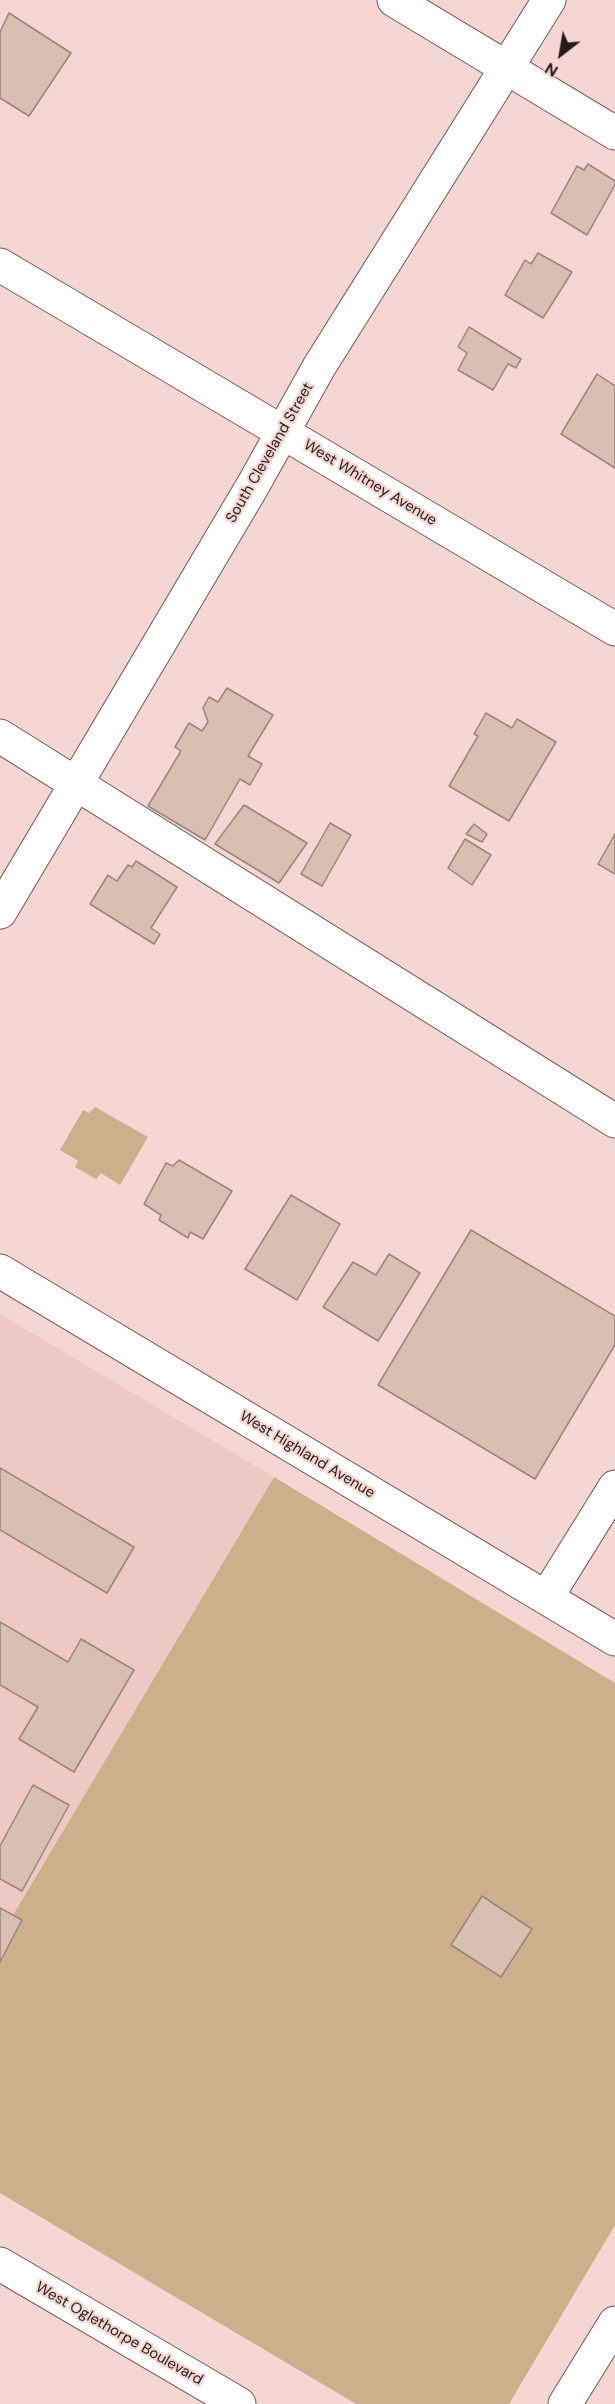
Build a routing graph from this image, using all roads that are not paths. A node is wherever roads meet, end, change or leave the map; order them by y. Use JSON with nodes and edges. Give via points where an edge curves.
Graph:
{"nodes":[{"id":1,"x":394,"y":0,"type":"edge"},
{"id":2,"x":549,"y":0,"type":"edge"},
{"id":3,"x":507,"y":68,"type":"junction"},
{"id":4,"x":615,"y":133,"type":"edge"},
{"id":5,"x":0,"y":265,"type":"edge"},
{"id":6,"x":283,"y":430,"type":"junction"},
{"id":7,"x":615,"y":629,"type":"edge"},
{"id":8,"x":0,"y":736,"type":"edge"},
{"id":9,"x":74,"y":783,"type":"junction"},
{"id":10,"x":0,"y":912,"type":"edge"},
{"id":11,"x":615,"y":1121,"type":"edge"},
{"id":12,"x":0,"y":1271,"type":"edge"},
{"id":13,"x":615,"y":1487,"type":"edge"},
{"id":14,"x":546,"y":1598,"type":"junction"},
{"id":15,"x":615,"y":1640,"type":"edge"},
{"id":16,"x":0,"y":2264,"type":"edge"},
{"id":17,"x":615,"y":2323,"type":"edge"},
{"id":18,"x":239,"y":2404,"type":"edge"},
{"id":19,"x":566,"y":2404,"type":"edge"}],
"edges":[{"from":1,"to":3,"type":"street"},
{"from":2,"to":3,"type":"street","name":"South Cleveland Street"},
{"from":3,"to":4,"type":"street"},
{"from":3,"to":6,"type":"street","name":"South Cleveland Street"},
{"from":5,"to":6,"type":"street","name":"West Whitney Avenue"},
{"from":6,"to":7,"type":"street","name":"West Whitney Avenue"},
{"from":6,"to":9,"type":"street","name":"South Cleveland Street"},
{"from":8,"to":9,"type":"street"},
{"from":9,"to":10,"type":"street","name":"South Cleveland Street"},
{"from":9,"to":11,"type":"street"},
{"from":12,"to":14,"type":"street","name":"West Highland Avenue"},
{"from":13,"to":14,"type":"street"},
{"from":14,"to":15,"type":"street","name":"West Highland Avenue"},
{"from":16,"to":18,"type":"street","name":"West Oglethorpe Boulevard"},
{"from":17,"to":19,"type":"street"}]}
